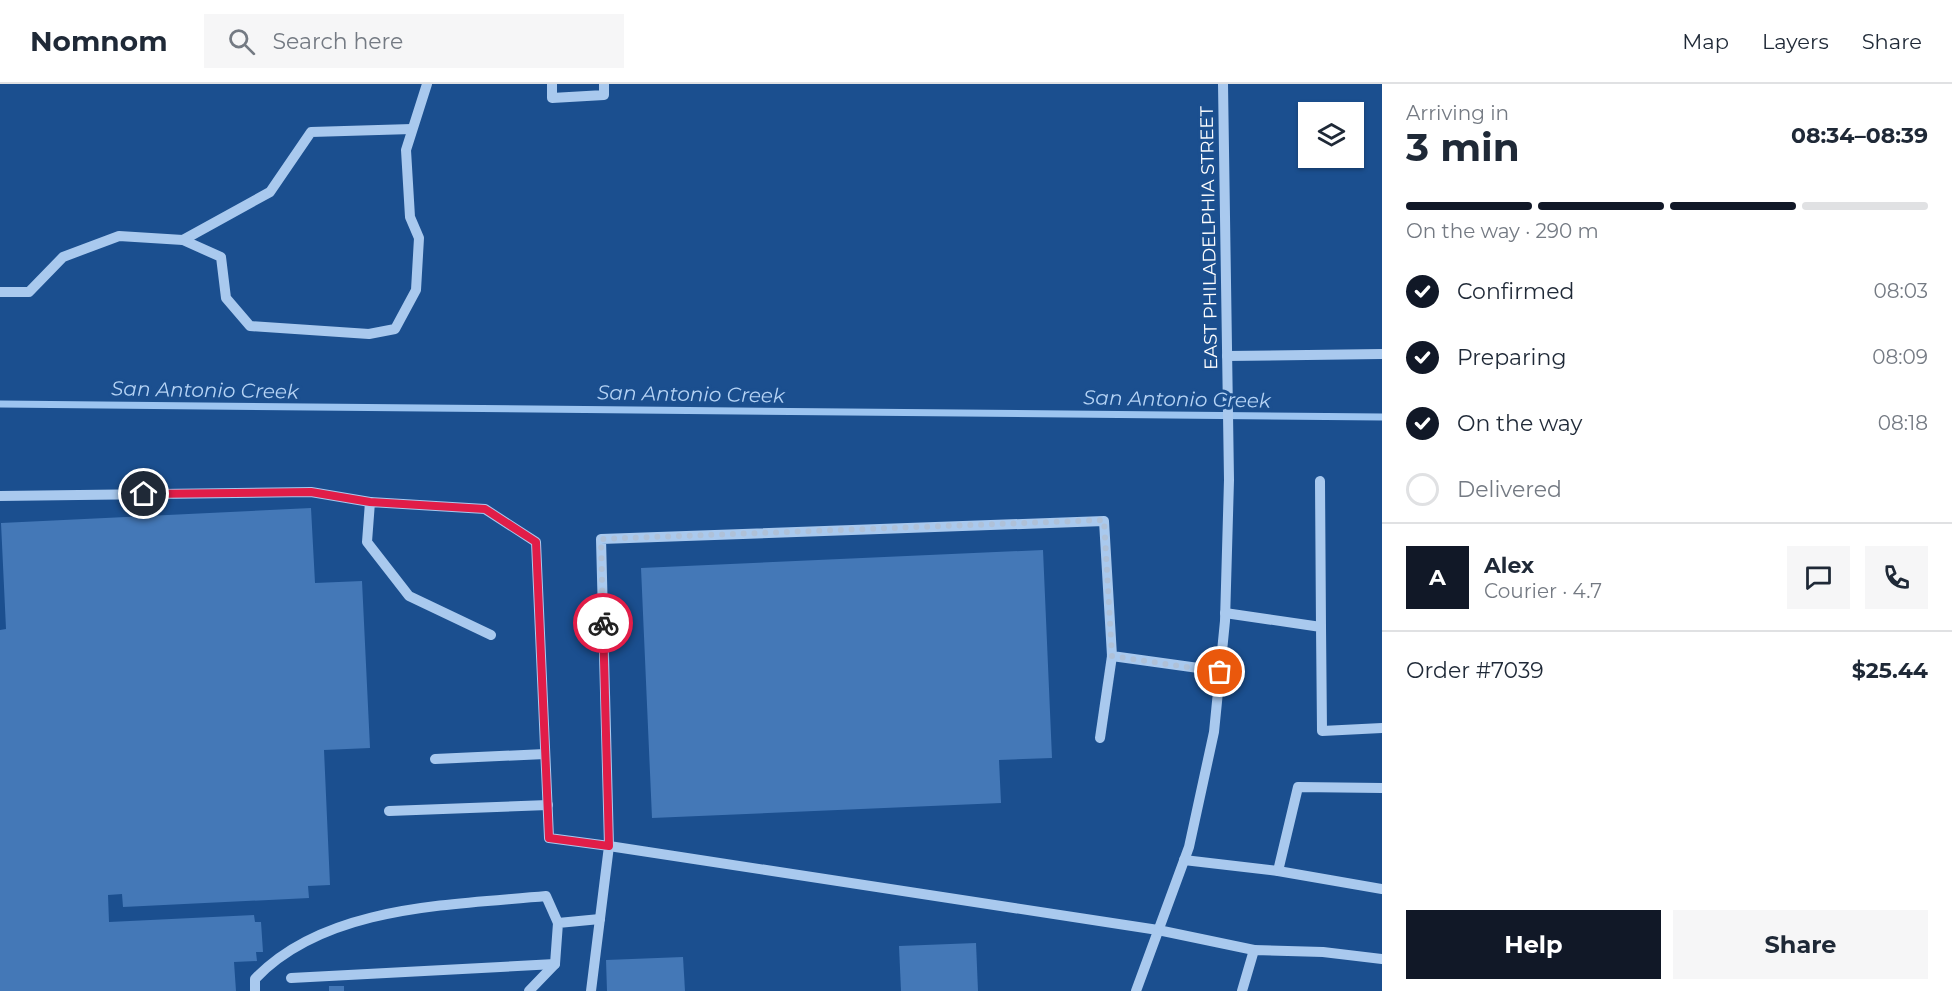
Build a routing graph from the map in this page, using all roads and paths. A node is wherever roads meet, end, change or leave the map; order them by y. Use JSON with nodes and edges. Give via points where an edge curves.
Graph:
{"nodes":[{"id":1,"x":427,"y":84,"type":"edge"},
{"id":2,"x":552,"y":84,"type":"edge"},
{"id":3,"x":604,"y":84,"type":"edge"},
{"id":4,"x":1223,"y":84,"type":"edge"},
{"id":5,"x":412,"y":129,"type":"junction"},
{"id":6,"x":183,"y":240,"type":"junction"},
{"id":7,"x":0,"y":292,"type":"edge"},
{"id":8,"x":1382,"y":354,"type":"edge"},
{"id":9,"x":1227,"y":356,"type":"junction"},
{"id":10,"x":1320,"y":481,"type":"dead end"},
{"id":11,"x":0,"y":496,"type":"edge"},
{"id":12,"x":370,"y":502,"type":"junction"},
{"id":13,"x":1225,"y":613,"type":"junction"},
{"id":14,"x":1321,"y":627,"type":"junction"},
{"id":15,"x":491,"y":635,"type":"dead end"},
{"id":16,"x":1112,"y":656,"type":"junction"},
{"id":17,"x":1220,"y":672,"type":"junction"},
{"id":18,"x":1382,"y":728,"type":"edge"},
{"id":19,"x":1100,"y":738,"type":"dead end"},
{"id":20,"x":545,"y":754,"type":"junction"},
{"id":21,"x":435,"y":759,"type":"dead end"},
{"id":22,"x":1382,"y":788,"type":"edge"},
{"id":23,"x":548,"y":806,"type":"junction"},
{"id":24,"x":389,"y":811,"type":"dead end"},
{"id":25,"x":609,"y":846,"type":"junction"},
{"id":26,"x":1184,"y":860,"type":"junction"},
{"id":27,"x":1278,"y":871,"type":"junction"},
{"id":28,"x":1382,"y":889,"type":"edge"},
{"id":29,"x":600,"y":919,"type":"junction"},
{"id":30,"x":558,"y":923,"type":"junction"},
{"id":31,"x":1158,"y":930,"type":"junction"},
{"id":32,"x":1254,"y":950,"type":"junction"},
{"id":33,"x":1382,"y":959,"type":"edge"},
{"id":34,"x":555,"y":964,"type":"junction"},
{"id":35,"x":291,"y":978,"type":"dead end"},
{"id":36,"x":255,"y":991,"type":"edge"},
{"id":37,"x":530,"y":991,"type":"edge"},
{"id":38,"x":591,"y":991,"type":"edge"},
{"id":39,"x":1136,"y":991,"type":"edge"},
{"id":40,"x":1242,"y":991,"type":"edge"}],
"edges":[{"from":1,"to":5,"type":"street"},
{"from":2,"to":3,"type":"street","via":[[552,98],[604,95]]},
{"from":4,"to":9,"type":"street","name":"EAST PHILADELPHIA STREET"},
{"from":5,"to":6,"type":"street","via":[[311,132],[270,192]]},
{"from":5,"to":6,"type":"street","via":[[406,150],[410,217],[419,238],[416,290],[395,328],[369,334],[250,326],[226,298],[221,257]]},
{"from":6,"to":7,"type":"street","via":[[119,236],[63,257],[29,292]]},
{"from":8,"to":9,"type":"street"},
{"from":9,"to":13,"type":"street","name":"EAST PHILADELPHIA STREET"},
{"from":10,"to":14,"type":"street"},
{"from":11,"to":12,"type":"street","via":[[311,492]]},
{"from":12,"to":15,"type":"street","via":[[367,543],[409,596]]},
{"from":12,"to":20,"type":"street","via":[[485,509],[536,542]]},
{"from":13,"to":14,"type":"street"},
{"from":13,"to":17,"type":"street","name":"EAST PHILADELPHIA STREET"},
{"from":14,"to":18,"type":"street","via":[[1322,731]]},
{"from":16,"to":17,"type":"street"},
{"from":16,"to":19,"type":"street"},
{"from":16,"to":25,"type":"street","via":[[1104,520],[601,539]]},
{"from":17,"to":26,"type":"street","name":"EAST PHILADELPHIA STREET","via":[[1214,732]]},
{"from":20,"to":21,"type":"street"},
{"from":20,"to":23,"type":"street"},
{"from":22,"to":27,"type":"street","via":[[1298,787]]},
{"from":23,"to":24,"type":"street"},
{"from":23,"to":25,"type":"street","via":[[549,838]]},
{"from":25,"to":29,"type":"street"},
{"from":25,"to":31,"type":"street"},
{"from":26,"to":27,"type":"street"},
{"from":26,"to":31,"type":"street","name":"EAST PHILADELPHIA STREET"},
{"from":27,"to":28,"type":"street"},
{"from":29,"to":30,"type":"street"},
{"from":29,"to":38,"type":"street"},
{"from":30,"to":34,"type":"street"},
{"from":30,"to":36,"type":"street","via":[[546,896],[423,908],[325,930],[268,964],[255,979]]},
{"from":31,"to":32,"type":"street"},
{"from":31,"to":39,"type":"street","name":"EAST PHILADELPHIA STREET"},
{"from":32,"to":33,"type":"street"},
{"from":32,"to":40,"type":"street"},
{"from":34,"to":35,"type":"street"},
{"from":34,"to":37,"type":"street"}]}
